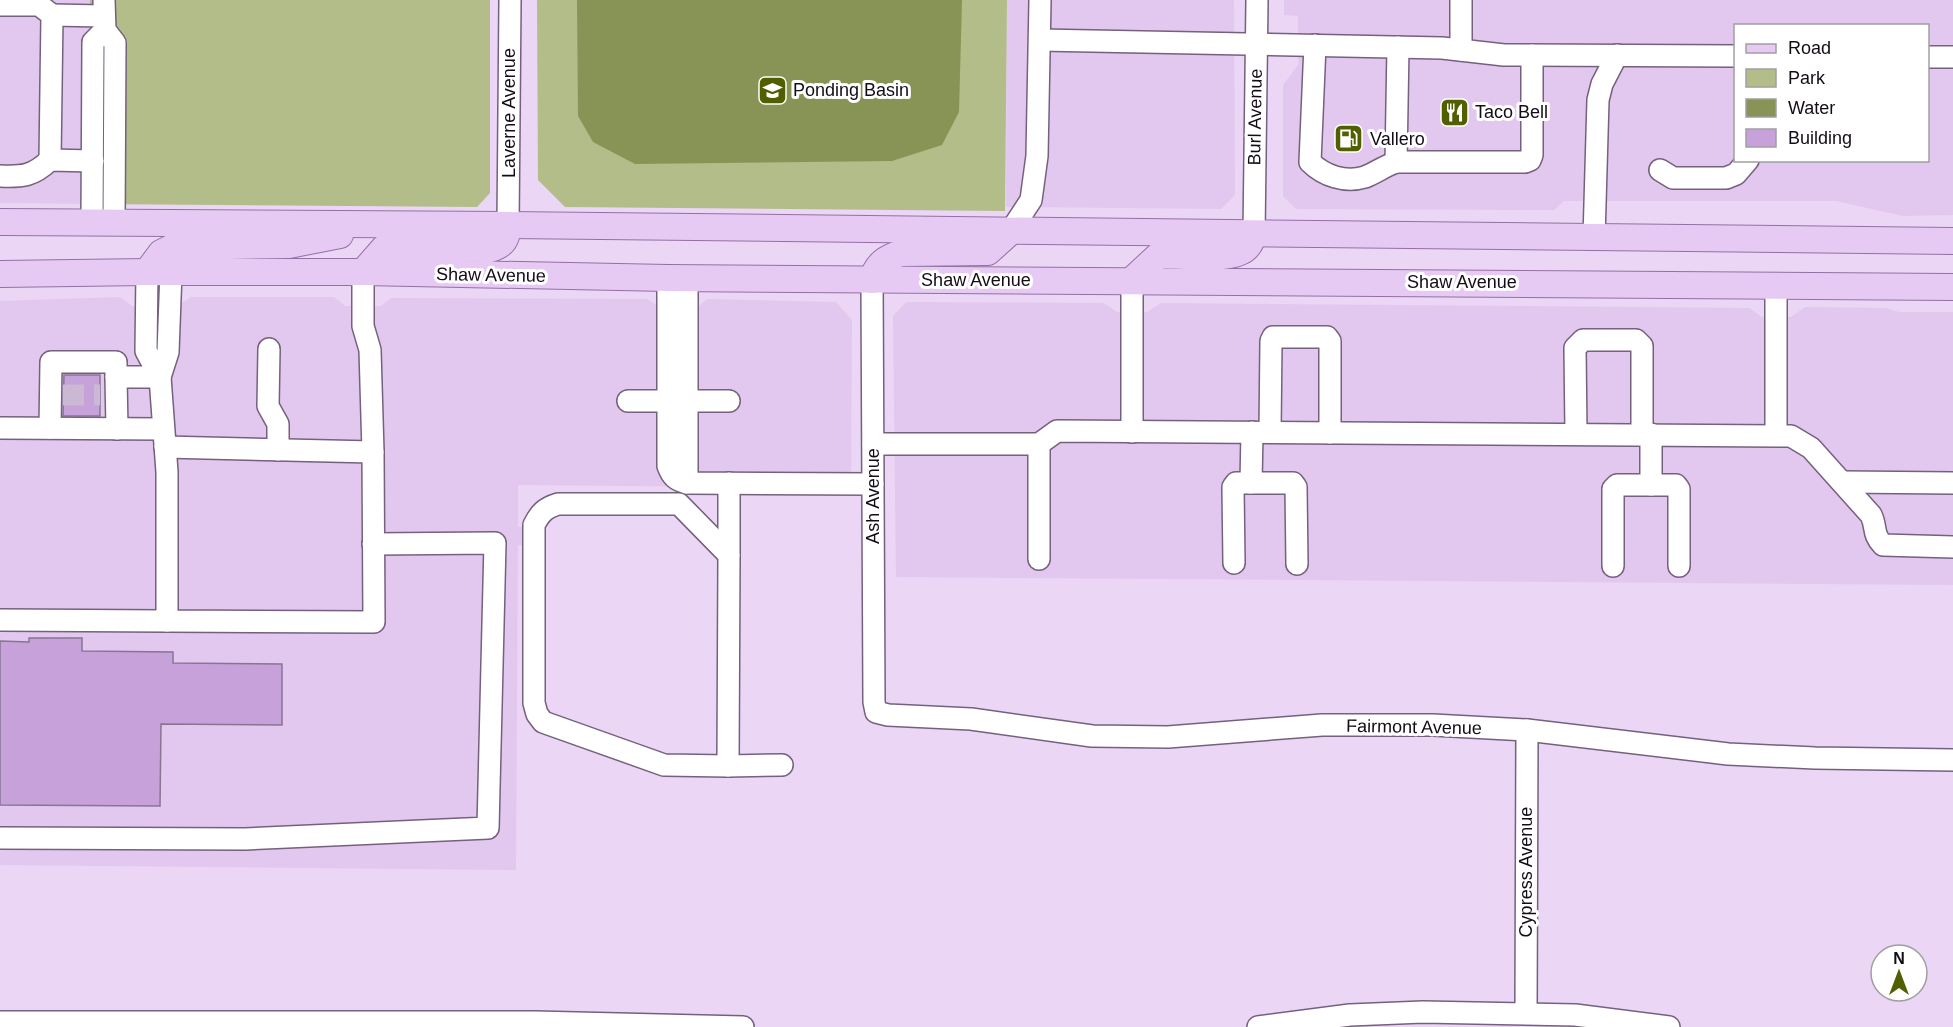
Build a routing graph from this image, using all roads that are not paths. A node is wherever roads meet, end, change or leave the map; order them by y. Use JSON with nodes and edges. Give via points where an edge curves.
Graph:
{"nodes":[{"id":1,"x":510,"y":0,"type":"edge"},
{"id":2,"x":1040,"y":0,"type":"edge"},
{"id":3,"x":1257,"y":0,"type":"edge"},
{"id":4,"x":1461,"y":0,"type":"edge"},
{"id":5,"x":0,"y":5,"type":"edge"},
{"id":6,"x":52,"y":15,"type":"junction"},
{"id":7,"x":104,"y":15,"type":"edge"},
{"id":8,"x":1040,"y":40,"type":"junction"},
{"id":9,"x":1256,"y":44,"type":"junction"},
{"id":10,"x":1315,"y":45,"type":"junction"},
{"id":11,"x":1398,"y":47,"type":"junction"},
{"id":12,"x":1461,"y":50,"type":"junction"},
{"id":13,"x":1532,"y":55,"type":"junction"},
{"id":14,"x":1617,"y":55,"type":"junction"},
{"id":15,"x":1734,"y":56,"type":"edge"},
{"id":16,"x":1929,"y":57,"type":"edge"},
{"id":17,"x":1953,"y":57,"type":"edge"},
{"id":18,"x":50,"y":160,"type":"junction"},
{"id":19,"x":93,"y":161,"type":"junction"},
{"id":20,"x":1396,"y":162,"type":"junction"},
{"id":21,"x":1746,"y":162,"type":"edge"},
{"id":22,"x":1660,"y":170,"type":"dead end"},
{"id":23,"x":0,"y":176,"type":"edge"},
{"id":24,"x":0,"y":222,"type":"edge"},
{"id":25,"x":103,"y":223,"type":"junction"},
{"id":26,"x":396,"y":225,"type":"junction"},
{"id":27,"x":508,"y":225,"type":"junction"},
{"id":28,"x":1010,"y":232,"type":"junction"},
{"id":29,"x":1254,"y":234,"type":"junction"},
{"id":30,"x":1594,"y":238,"type":"junction"},
{"id":31,"x":1953,"y":241,"type":"edge"},
{"id":32,"x":159,"y":272,"type":"junction"},
{"id":33,"x":363,"y":272,"type":"junction"},
{"id":34,"x":0,"y":274,"type":"edge"},
{"id":35,"x":677,"y":278,"type":"junction"},
{"id":36,"x":872,"y":280,"type":"junction"},
{"id":37,"x":1132,"y":280,"type":"junction"},
{"id":38,"x":1776,"y":284,"type":"junction"},
{"id":39,"x":1953,"y":287,"type":"edge"},
{"id":40,"x":269,"y":349,"type":"dead end"},
{"id":41,"x":160,"y":377,"type":"junction"},
{"id":42,"x":111,"y":389,"type":"junction"},
{"id":43,"x":627,"y":401,"type":"dead end"},
{"id":44,"x":678,"y":401,"type":"junction"},
{"id":45,"x":729,"y":401,"type":"dead end"},
{"id":46,"x":0,"y":428,"type":"edge"},
{"id":47,"x":50,"y":428,"type":"junction"},
{"id":48,"x":117,"y":429,"type":"junction"},
{"id":49,"x":1132,"y":432,"type":"junction"},
{"id":50,"x":1261,"y":432,"type":"junction"},
{"id":51,"x":1330,"y":433,"type":"junction"},
{"id":52,"x":1576,"y":434,"type":"junction"},
{"id":53,"x":1647,"y":434,"type":"junction"},
{"id":54,"x":1776,"y":435,"type":"junction"},
{"id":55,"x":164,"y":438,"type":"junction"},
{"id":56,"x":873,"y":444,"type":"junction"},
{"id":57,"x":1039,"y":444,"type":"junction"},
{"id":58,"x":278,"y":450,"type":"junction"},
{"id":59,"x":373,"y":452,"type":"junction"},
{"id":60,"x":1842,"y":482,"type":"junction"},
{"id":61,"x":729,"y":483,"type":"junction"},
{"id":62,"x":1251,"y":483,"type":"junction"},
{"id":63,"x":1953,"y":483,"type":"edge"},
{"id":64,"x":873,"y":484,"type":"junction"},
{"id":65,"x":1651,"y":485,"type":"junction"},
{"id":66,"x":373,"y":544,"type":"junction"},
{"id":67,"x":1953,"y":547,"type":"edge"},
{"id":68,"x":729,"y":555,"type":"junction"},
{"id":69,"x":1039,"y":559,"type":"dead end"},
{"id":70,"x":1234,"y":563,"type":"dead end"},
{"id":71,"x":1297,"y":564,"type":"dead end"},
{"id":72,"x":1613,"y":566,"type":"dead end"},
{"id":73,"x":1679,"y":566,"type":"dead end"},
{"id":74,"x":0,"y":620,"type":"edge"},
{"id":75,"x":167,"y":621,"type":"junction"},
{"id":76,"x":876,"y":712,"type":"joint"},
{"id":77,"x":1527,"y":730,"type":"junction"},
{"id":78,"x":1953,"y":760,"type":"edge"},
{"id":79,"x":782,"y":765,"type":"dead end"},
{"id":80,"x":728,"y":766,"type":"junction"},
{"id":81,"x":0,"y":838,"type":"edge"},
{"id":82,"x":1526,"y":1013,"type":"junction"},
{"id":83,"x":1350,"y":1021,"type":"edge"},
{"id":84,"x":0,"y":1022,"type":"edge"},
{"id":85,"x":535,"y":1024,"type":"edge"},
{"id":86,"x":743,"y":1027,"type":"edge"},
{"id":87,"x":1258,"y":1027,"type":"edge"},
{"id":88,"x":1669,"y":1027,"type":"edge"}],
"edges":[{"from":1,"to":27,"type":"street","name":"Laverne Avenue"},
{"from":2,"to":8,"type":"street"},
{"from":3,"to":9,"type":"street","name":"Burl Avenue"},
{"from":4,"to":12,"type":"street"},
{"from":5,"to":6,"type":"street","via":[[39,5]]},
{"from":6,"to":7,"type":"street"},
{"from":6,"to":18,"type":"street"},
{"from":7,"to":19,"type":"street","via":[[93,42]]},
{"from":7,"to":25,"type":"street","via":[[115,43]]},
{"from":8,"to":9,"type":"street"},
{"from":8,"to":28,"type":"street","via":[[1038,156],[1031,200]]},
{"from":9,"to":10,"type":"street"},
{"from":9,"to":29,"type":"street","name":"Burl Avenue"},
{"from":10,"to":11,"type":"street"},
{"from":10,"to":20,"type":"street","via":[[1310,162],[1335,178],[1364,177]]},
{"from":11,"to":12,"type":"street"},
{"from":11,"to":20,"type":"street"},
{"from":12,"to":13,"type":"street"},
{"from":13,"to":14,"type":"street"},
{"from":13,"to":20,"type":"street","via":[[1530,160]]},
{"from":14,"to":15,"type":"street"},
{"from":14,"to":30,"type":"street","via":[[1598,100]]},
{"from":16,"to":17,"type":"street"},
{"from":18,"to":19,"type":"street"},
{"from":18,"to":23,"type":"street","via":[[37,172]]},
{"from":19,"to":25,"type":"street"},
{"from":21,"to":22,"type":"street","via":[[1736,174],[1726,178],[1673,178]]},
{"from":24,"to":25,"type":"main road"},
{"from":25,"to":26,"type":"main road"},
{"from":26,"to":27,"type":"main road"},
{"from":26,"to":32,"type":"main road","via":[[289,245],[173,247],[161,254]]},
{"from":27,"to":28,"type":"main road"},
{"from":27,"to":33,"type":"main road","via":[[501,246],[384,248]]},
{"from":28,"to":29,"type":"main road"},
{"from":28,"to":36,"type":"main road","via":[[988,252],[890,256],[876,269]]},
{"from":29,"to":30,"type":"main road"},
{"from":29,"to":37,"type":"main road","via":[[1250,245],[1239,253],[1159,255]]},
{"from":30,"to":31,"type":"main road"},
{"from":32,"to":33,"type":"main road","name":"Shaw Avenue"},
{"from":32,"to":34,"type":"main road","name":"Shaw Avenue"},
{"from":32,"to":41,"type":"street","via":[[146,351]]},
{"from":33,"to":35,"type":"main road","name":"Shaw Avenue"},
{"from":33,"to":59,"type":"street"},
{"from":35,"to":36,"type":"main road","name":"Shaw Avenue"},
{"from":35,"to":44,"type":"street"},
{"from":36,"to":37,"type":"main road","name":"Shaw Avenue"},
{"from":36,"to":56,"type":"street","name":"Ash Avenue"},
{"from":37,"to":38,"type":"main road","name":"Shaw Avenue"},
{"from":37,"to":49,"type":"street"},
{"from":38,"to":39,"type":"main road","name":"Shaw Avenue"},
{"from":38,"to":54,"type":"street"},
{"from":40,"to":58,"type":"street","via":[[268,406],[278,424]]},
{"from":41,"to":42,"type":"street"},
{"from":41,"to":55,"type":"street"},
{"from":42,"to":47,"type":"street","via":[[116,362],[51,362],[57,395]]},
{"from":42,"to":48,"type":"street"},
{"from":43,"to":44,"type":"street"},
{"from":44,"to":45,"type":"street"},
{"from":44,"to":61,"type":"street","via":[[668,466],[671,475],[687,483]]},
{"from":46,"to":47,"type":"street"},
{"from":47,"to":48,"type":"street"},
{"from":48,"to":55,"type":"street"},
{"from":49,"to":50,"type":"street"},
{"from":49,"to":57,"type":"street","via":[[1057,431]]},
{"from":50,"to":51,"type":"street"},
{"from":50,"to":51,"type":"street","via":[[1272,337],[1327,337]]},
{"from":50,"to":62,"type":"street"},
{"from":51,"to":52,"type":"street"},
{"from":52,"to":53,"type":"street"},
{"from":52,"to":53,"type":"street","via":[[1575,348],[1583,339],[1635,339],[1642,346]]},
{"from":53,"to":54,"type":"street"},
{"from":53,"to":65,"type":"street"},
{"from":54,"to":60,"type":"street","via":[[1791,436],[1811,448]]},
{"from":55,"to":58,"type":"street"},
{"from":55,"to":75,"type":"street"},
{"from":56,"to":57,"type":"street"},
{"from":56,"to":64,"type":"street","name":"Ash Avenue"},
{"from":57,"to":69,"type":"street"},
{"from":58,"to":59,"type":"street"},
{"from":59,"to":66,"type":"street"},
{"from":60,"to":63,"type":"street"},
{"from":60,"to":67,"type":"street","via":[[1871,515],[1875,535],[1883,545]]},
{"from":61,"to":64,"type":"street"},
{"from":61,"to":68,"type":"street"},
{"from":62,"to":70,"type":"street","via":[[1236,483],[1233,487]]},
{"from":62,"to":71,"type":"street","via":[[1293,483],[1296,487]]},
{"from":64,"to":76,"type":"street","name":"Ash Avenue"},
{"from":65,"to":72,"type":"street","via":[[1617,485],[1613,489]]},
{"from":65,"to":73,"type":"street","via":[[1676,485],[1679,489]]},
{"from":66,"to":75,"type":"street","via":[[374,622]]},
{"from":66,"to":81,"type":"street","via":[[495,543],[488,828],[245,839]]},
{"from":68,"to":80,"type":"street"},
{"from":68,"to":80,"type":"street","via":[[679,504],[558,504],[539,513],[534,525],[534,703],[543,722],[664,765]]},
{"from":74,"to":75,"type":"street"},
{"from":76,"to":77,"type":"street","name":"Fairmont Avenue","via":[[971,719],[1092,736],[1168,737],[1322,725]]},
{"from":77,"to":78,"type":"street","name":"Fairmont Avenue","via":[[1728,754]]},
{"from":77,"to":82,"type":"street","name":"Cypress Avenue"},
{"from":79,"to":80,"type":"street"},
{"from":82,"to":83,"type":"street","via":[[1423,1012]]},
{"from":82,"to":88,"type":"street"},
{"from":83,"to":87,"type":"street"},
{"from":84,"to":85,"type":"street"},
{"from":85,"to":86,"type":"street"}]}
